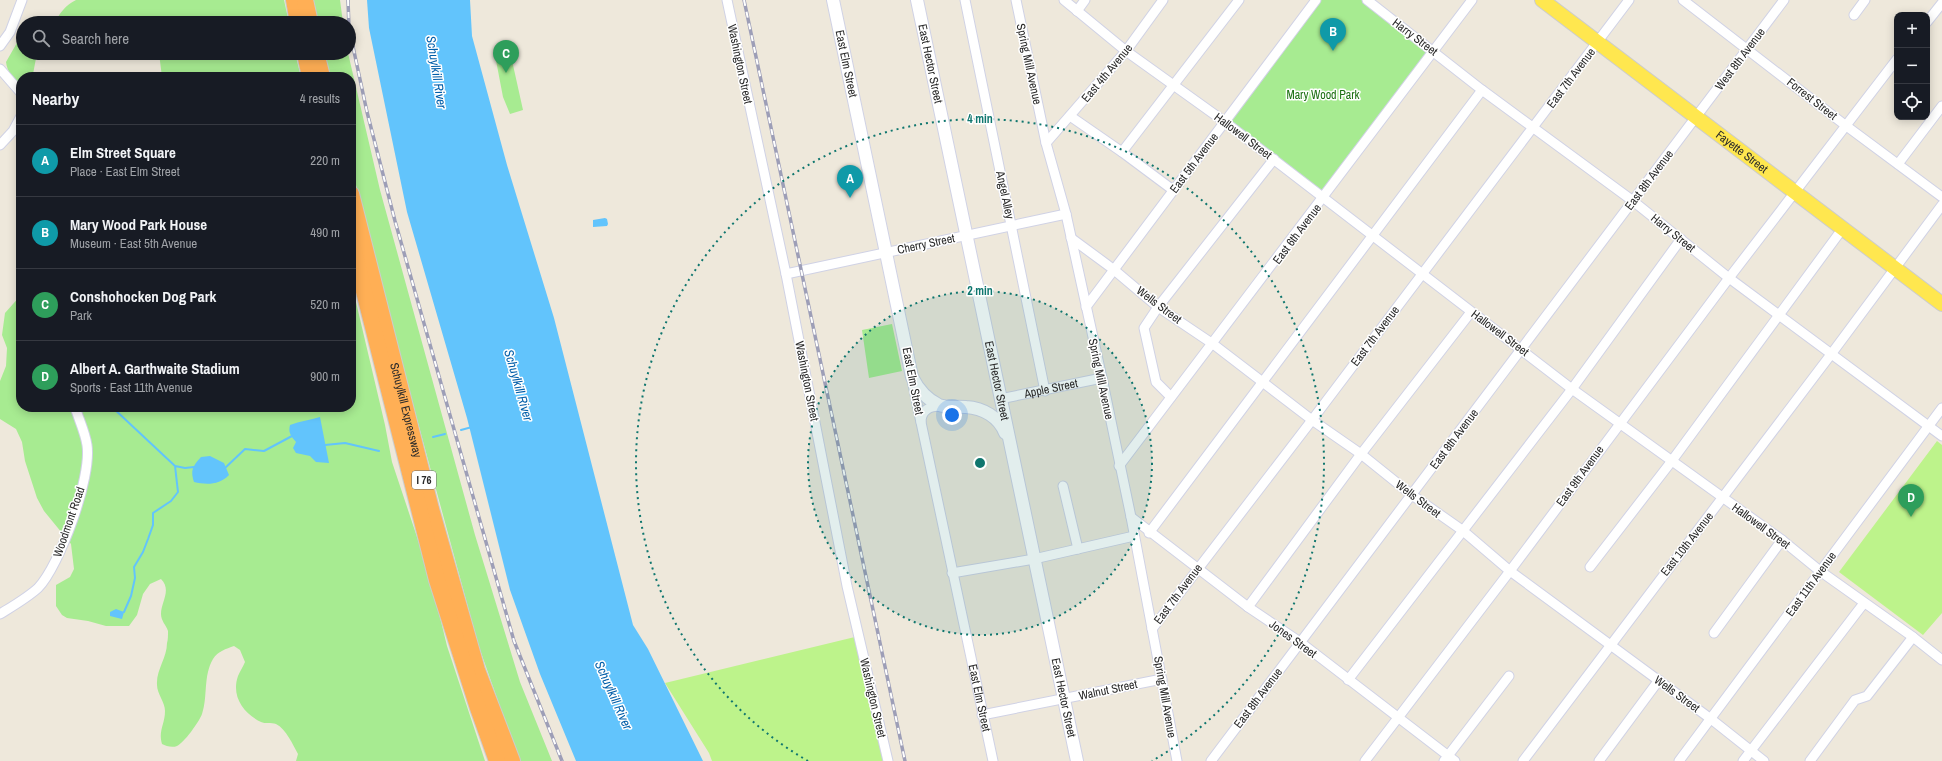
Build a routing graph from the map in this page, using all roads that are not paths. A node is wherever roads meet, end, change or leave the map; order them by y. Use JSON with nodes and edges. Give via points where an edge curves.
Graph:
{"nodes":[{"id":1,"x":22,"y":0,"type":"edge"},
{"id":2,"x":294,"y":0,"type":"edge"},
{"id":3,"x":305,"y":0,"type":"edge"},
{"id":4,"x":833,"y":0,"type":"edge"},
{"id":5,"x":917,"y":0,"type":"edge"},
{"id":6,"x":965,"y":0,"type":"edge"},
{"id":7,"x":1016,"y":0,"type":"edge"},
{"id":8,"x":1064,"y":0,"type":"edge"},
{"id":9,"x":1085,"y":0,"type":"edge"},
{"id":10,"x":1163,"y":0,"type":"edge"},
{"id":11,"x":1239,"y":0,"type":"edge"},
{"id":12,"x":1316,"y":0,"type":"edge"},
{"id":13,"x":1366,"y":0,"type":"edge"},
{"id":14,"x":1472,"y":0,"type":"edge"},
{"id":15,"x":1542,"y":0,"type":"edge"},
{"id":16,"x":1629,"y":0,"type":"edge"},
{"id":17,"x":1683,"y":0,"type":"edge"},
{"id":18,"x":1784,"y":0,"type":"edge"},
{"id":19,"x":1865,"y":0,"type":"edge"},
{"id":20,"x":729,"y":1,"type":"edge"},
{"id":21,"x":1942,"y":3,"type":"edge"},
{"id":22,"x":1077,"y":11,"type":"junction"},
{"id":23,"x":1854,"y":15,"type":"dead end"},
{"id":24,"x":297,"y":16,"type":"edge"},
{"id":25,"x":308,"y":16,"type":"edge"},
{"id":26,"x":1930,"y":18,"type":"edge"},
{"id":27,"x":1597,"y":43,"type":"junction"},
{"id":28,"x":0,"y":46,"type":"edge"},
{"id":29,"x":1748,"y":49,"type":"junction"},
{"id":30,"x":1126,"y":51,"type":"junction"},
{"id":31,"x":1434,"y":51,"type":"junction"},
{"id":32,"x":306,"y":60,"type":"edge"},
{"id":33,"x":318,"y":60,"type":"edge"},
{"id":34,"x":1894,"y":64,"type":"edge"},
{"id":35,"x":0,"y":69,"type":"edge"},
{"id":36,"x":309,"y":72,"type":"edge"},
{"id":37,"x":321,"y":72,"type":"edge"},
{"id":38,"x":1173,"y":84,"type":"junction"},
{"id":39,"x":16,"y":87,"type":"edge"},
{"id":40,"x":1482,"y":90,"type":"junction"},
{"id":41,"x":1942,"y":106,"type":"edge"},
{"id":42,"x":1070,"y":116,"type":"junction"},
{"id":43,"x":1696,"y":117,"type":"junction"},
{"id":44,"x":1225,"y":122,"type":"junction"},
{"id":45,"x":16,"y":125,"type":"edge"},
{"id":46,"x":1845,"y":125,"type":"junction"},
{"id":47,"x":1534,"y":128,"type":"junction"},
{"id":48,"x":1046,"y":143,"type":"junction"},
{"id":49,"x":0,"y":145,"type":"edge"},
{"id":50,"x":1122,"y":152,"type":"junction"},
{"id":51,"x":1274,"y":159,"type":"junction"},
{"id":52,"x":1898,"y":164,"type":"junction"},
{"id":53,"x":1173,"y":190,"type":"junction"},
{"id":54,"x":1796,"y":192,"type":"junction"},
{"id":55,"x":1324,"y":197,"type":"junction"},
{"id":56,"x":1942,"y":197,"type":"edge"},
{"id":57,"x":1633,"y":201,"type":"junction"},
{"id":58,"x":1942,"y":205,"type":"edge"},
{"id":59,"x":356,"y":214,"type":"edge"},
{"id":60,"x":1066,"y":214,"type":"junction"},
{"id":61,"x":1011,"y":226,"type":"junction"},
{"id":62,"x":1843,"y":228,"type":"junction"},
{"id":63,"x":966,"y":235,"type":"junction"},
{"id":64,"x":1373,"y":236,"type":"junction"},
{"id":65,"x":1071,"y":238,"type":"junction"},
{"id":66,"x":1681,"y":239,"type":"junction"},
{"id":67,"x":887,"y":253,"type":"junction"},
{"id":68,"x":356,"y":260,"type":"edge"},
{"id":69,"x":1894,"y":268,"type":"junction"},
{"id":70,"x":1113,"y":269,"type":"junction"},
{"id":71,"x":1423,"y":273,"type":"junction"},
{"id":72,"x":786,"y":274,"type":"junction"},
{"id":73,"x":1729,"y":278,"type":"junction"},
{"id":74,"x":1942,"y":304,"type":"edge"},
{"id":75,"x":1086,"y":307,"type":"junction"},
{"id":76,"x":1158,"y":307,"type":"junction"},
{"id":77,"x":1471,"y":312,"type":"junction"},
{"id":78,"x":1780,"y":315,"type":"junction"},
{"id":79,"x":1213,"y":344,"type":"junction"},
{"id":80,"x":1522,"y":348,"type":"junction"},
{"id":81,"x":1832,"y":353,"type":"junction"},
{"id":82,"x":912,"y":377,"type":"junction"},
{"id":83,"x":1102,"y":378,"type":"junction"},
{"id":84,"x":1262,"y":382,"type":"junction"},
{"id":85,"x":1572,"y":389,"type":"junction"},
{"id":86,"x":1046,"y":391,"type":"junction"},
{"id":87,"x":1171,"y":396,"type":"junction"},
{"id":88,"x":1000,"y":399,"type":"junction"},
{"id":89,"x":940,"y":406,"type":"junction"},
{"id":90,"x":1942,"y":408,"type":"edge"},
{"id":91,"x":980,"y":409,"type":"junction"},
{"id":92,"x":77,"y":412,"type":"edge"},
{"id":93,"x":1312,"y":420,"type":"junction"},
{"id":94,"x":1619,"y":423,"type":"junction"},
{"id":95,"x":1927,"y":426,"type":"junction"},
{"id":96,"x":922,"y":427,"type":"junction"},
{"id":97,"x":1942,"y":436,"type":"edge"},
{"id":98,"x":1012,"y":451,"type":"junction"},
{"id":99,"x":1361,"y":454,"type":"junction"},
{"id":100,"x":1671,"y":462,"type":"junction"},
{"id":101,"x":1119,"y":466,"type":"junction"},
{"id":102,"x":1063,"y":486,"type":"dead end"},
{"id":103,"x":1412,"y":495,"type":"junction"},
{"id":104,"x":1723,"y":498,"type":"junction"},
{"id":105,"x":1131,"y":517,"type":"junction"},
{"id":106,"x":1462,"y":530,"type":"junction"},
{"id":107,"x":1149,"y":533,"type":"junction"},
{"id":108,"x":1134,"y":536,"type":"junction"},
{"id":109,"x":1782,"y":540,"type":"junction"},
{"id":110,"x":1078,"y":549,"type":"junction"},
{"id":111,"x":1034,"y":559,"type":"junction"},
{"id":112,"x":1590,"y":567,"type":"dead end"},
{"id":113,"x":1198,"y":568,"type":"junction"},
{"id":114,"x":1510,"y":571,"type":"junction"},
{"id":115,"x":1820,"y":571,"type":"junction"},
{"id":116,"x":952,"y":573,"type":"junction"},
{"id":117,"x":1864,"y":603,"type":"junction"},
{"id":118,"x":1248,"y":607,"type":"junction"},
{"id":119,"x":0,"y":614,"type":"edge"},
{"id":120,"x":1152,"y":628,"type":"junction"},
{"id":121,"x":1714,"y":633,"type":"dead end"},
{"id":122,"x":1913,"y":637,"type":"junction"},
{"id":123,"x":1300,"y":642,"type":"junction"},
{"id":124,"x":1610,"y":644,"type":"junction"},
{"id":125,"x":1942,"y":660,"type":"edge"},
{"id":126,"x":1509,"y":676,"type":"dead end"},
{"id":127,"x":1162,"y":679,"type":"junction"},
{"id":128,"x":1348,"y":680,"type":"junction"},
{"id":129,"x":1659,"y":680,"type":"junction"},
{"id":130,"x":1064,"y":699,"type":"junction"},
{"id":131,"x":982,"y":715,"type":"junction"},
{"id":132,"x":1397,"y":718,"type":"junction"},
{"id":133,"x":1711,"y":719,"type":"junction"},
{"id":134,"x":1750,"y":751,"type":"junction"},
{"id":135,"x":1449,"y":759,"type":"edge"},
{"id":136,"x":497,"y":761,"type":"edge"},
{"id":137,"x":512,"y":761,"type":"edge"},
{"id":138,"x":888,"y":761,"type":"edge"},
{"id":139,"x":993,"y":761,"type":"edge"},
{"id":140,"x":1077,"y":761,"type":"edge"},
{"id":141,"x":1177,"y":761,"type":"edge"},
{"id":142,"x":1211,"y":761,"type":"edge"},
{"id":143,"x":1366,"y":761,"type":"edge"},
{"id":144,"x":1523,"y":761,"type":"edge"},
{"id":145,"x":1599,"y":761,"type":"edge"},
{"id":146,"x":1680,"y":761,"type":"edge"},
{"id":147,"x":1743,"y":761,"type":"edge"},
{"id":148,"x":1764,"y":761,"type":"edge"},
{"id":149,"x":1810,"y":761,"type":"edge"}],
"edges":[{"from":1,"to":28,"type":"street","via":[[10,32]]},
{"from":2,"to":24,"type":"highway"},
{"from":3,"to":25,"type":"highway"},
{"from":4,"to":67,"type":"main road","name":"East Elm Street"},
{"from":5,"to":63,"type":"main road","name":"East Hector Street"},
{"from":6,"to":61,"type":"street","name":"Angel Alley"},
{"from":7,"to":48,"type":"street","name":"Spring Mill Avenue"},
{"from":8,"to":22,"type":"street","name":"Hallowell Street"},
{"from":9,"to":22,"type":"street"},
{"from":10,"to":30,"type":"street","name":"East 4th Avenue"},
{"from":11,"to":38,"type":"street"},
{"from":12,"to":44,"type":"street","name":"East 5th Avenue"},
{"from":13,"to":31,"type":"street","name":"Harry Street"},
{"from":14,"to":31,"type":"street","name":"East 6th Avenue"},
{"from":15,"to":27,"type":"main road","name":"Fayette Street"},
{"from":16,"to":27,"type":"street","name":"East 7th Avenue"},
{"from":17,"to":29,"type":"street","name":"Forrest Street"},
{"from":18,"to":29,"type":"street","name":"West 8th Avenue"},
{"from":19,"to":23,"type":"street"},
{"from":20,"to":72,"type":"street","name":"Washington Street"},
{"from":21,"to":26,"type":"street"},
{"from":22,"to":30,"type":"street","name":"Hallowell Street"},
{"from":27,"to":43,"type":"main road","name":"Fayette Street"},
{"from":27,"to":47,"type":"street","name":"East 7th Avenue"},
{"from":29,"to":43,"type":"street","name":"West 8th Avenue"},
{"from":29,"to":46,"type":"street","name":"Forrest Street"},
{"from":30,"to":38,"type":"street","name":"Hallowell Street"},
{"from":30,"to":42,"type":"street","name":"East 4th Avenue"},
{"from":31,"to":40,"type":"street","name":"Harry Street"},
{"from":31,"to":55,"type":"street","name":"East 6th Avenue"},
{"from":32,"to":36,"type":"highway"},
{"from":33,"to":37,"type":"highway"},
{"from":34,"to":46,"type":"street","name":"East 9th Avenue"},
{"from":35,"to":39,"type":"street"},
{"from":38,"to":44,"type":"street","name":"Hallowell Street"},
{"from":38,"to":50,"type":"street"},
{"from":40,"to":47,"type":"street","name":"Harry Street"},
{"from":40,"to":64,"type":"street"},
{"from":41,"to":52,"type":"street"},
{"from":42,"to":48,"type":"street","name":"East 4th Avenue"},
{"from":42,"to":50,"type":"street"},
{"from":43,"to":54,"type":"main road","name":"Fayette Street"},
{"from":43,"to":57,"type":"street","name":"East 8th Avenue"},
{"from":44,"to":51,"type":"street","name":"Hallowell Street"},
{"from":44,"to":53,"type":"street","name":"East 5th Avenue"},
{"from":45,"to":49,"type":"street"},
{"from":46,"to":52,"type":"street","name":"Forrest Street"},
{"from":46,"to":54,"type":"street","name":"East 9th Avenue"},
{"from":47,"to":57,"type":"street","name":"Harry Street"},
{"from":47,"to":71,"type":"street","name":"East 7th Avenue"},
{"from":48,"to":60,"type":"street","name":"Spring Mill Avenue"},
{"from":50,"to":53,"type":"street"},
{"from":51,"to":55,"type":"street","name":"Hallowell Street"},
{"from":51,"to":76,"type":"street"},
{"from":52,"to":56,"type":"street","name":"Forrest Street"},
{"from":53,"to":70,"type":"street","name":"East 5th Avenue"},
{"from":54,"to":62,"type":"main road","name":"Fayette Street"},
{"from":54,"to":73,"type":"street","name":"East 9th Avenue"},
{"from":55,"to":64,"type":"street","name":"Hallowell Street"},
{"from":55,"to":79,"type":"street","name":"East 6th Avenue"},
{"from":57,"to":66,"type":"street","name":"Harry Street"},
{"from":57,"to":80,"type":"street","name":"East 8th Avenue"},
{"from":58,"to":69,"type":"street","name":"East 10th Avenue"},
{"from":59,"to":137,"type":"highway","name":"Schuylkill Expressway","number":"I 76","via":[[431,509],[477,670]]},
{"from":60,"to":61,"type":"street","name":"Cherry Street"},
{"from":60,"to":65,"type":"street","name":"Spring Mill Avenue"},
{"from":61,"to":63,"type":"street","name":"Cherry Street"},
{"from":61,"to":86,"type":"street","name":"Angel Alley"},
{"from":62,"to":69,"type":"main road","name":"Fayette Street"},
{"from":62,"to":78,"type":"street"},
{"from":63,"to":67,"type":"street","name":"Cherry Street"},
{"from":63,"to":88,"type":"main road","name":"East Hector Street"},
{"from":64,"to":71,"type":"street","name":"Hallowell Street"},
{"from":64,"to":84,"type":"street"},
{"from":65,"to":70,"type":"street","name":"Wells Street"},
{"from":65,"to":75,"type":"street","name":"Spring Mill Avenue"},
{"from":66,"to":73,"type":"street","name":"Harry Street"},
{"from":66,"to":85,"type":"street"},
{"from":67,"to":72,"type":"street","name":"Cherry Street"},
{"from":67,"to":82,"type":"main road","name":"East Elm Street"},
{"from":68,"to":136,"type":"highway","name":"Schuylkill Expressway","number":"I 76","via":[[437,580]]},
{"from":69,"to":74,"type":"main road","name":"Fayette Street"},
{"from":69,"to":81,"type":"street","name":"East 10th Avenue"},
{"from":70,"to":75,"type":"street","name":"East 5th Avenue"},
{"from":70,"to":76,"type":"street","name":"Wells Street"},
{"from":71,"to":77,"type":"street","name":"Hallowell Street"},
{"from":71,"to":93,"type":"street","name":"East 7th Avenue"},
{"from":72,"to":138,"type":"street","name":"Washington Street","via":[[848,586]]},
{"from":73,"to":78,"type":"street","name":"Harry Street"},
{"from":73,"to":94,"type":"street","name":"East 9th Avenue"},
{"from":75,"to":83,"type":"street","name":"Spring Mill Avenue"},
{"from":76,"to":79,"type":"street","name":"Wells Street"},
{"from":76,"to":87,"type":"street","via":[[1144,328],[1156,382]]},
{"from":77,"to":80,"type":"street","name":"Hallowell Street"},
{"from":77,"to":99,"type":"street"},
{"from":78,"to":81,"type":"street","name":"Harry Street"},
{"from":78,"to":100,"type":"street"},
{"from":79,"to":84,"type":"street","name":"Wells Street"},
{"from":79,"to":87,"type":"street","name":"East 6th Avenue"},
{"from":80,"to":85,"type":"street","name":"Hallowell Street"},
{"from":80,"to":103,"type":"street","name":"East 8th Avenue"},
{"from":81,"to":95,"type":"street","name":"Harry Street"},
{"from":81,"to":104,"type":"street","name":"East 10th Avenue"},
{"from":82,"to":89,"type":"main road","via":[[926,397]]},
{"from":82,"to":96,"type":"street","name":"East Elm Street"},
{"from":83,"to":86,"type":"street","name":"Apple Street"},
{"from":83,"to":101,"type":"street","name":"Spring Mill Avenue"},
{"from":84,"to":93,"type":"street","name":"Wells Street"},
{"from":84,"to":107,"type":"street"},
{"from":85,"to":94,"type":"street","name":"Hallowell Street"},
{"from":85,"to":106,"type":"street"},
{"from":86,"to":88,"type":"street","name":"Apple Street"},
{"from":87,"to":101,"type":"street","name":"East 6th Avenue"},
{"from":88,"to":91,"type":"main road","via":[[992,408]]},
{"from":88,"to":98,"type":"main road","name":"East Hector Street"},
{"from":89,"to":91,"type":"main road"},
{"from":89,"to":96,"type":"street","via":[[923,412]]},
{"from":90,"to":95,"type":"street","name":"East 11th Avenue"},
{"from":91,"to":98,"type":"main road","via":[[1000,423]]},
{"from":92,"to":119,"type":"street","name":"Woodmont Road","via":[[87,446],[87,464],[64,541],[54,565],[38,588]]},
{"from":93,"to":99,"type":"street","name":"Wells Street"},
{"from":93,"to":113,"type":"street","name":"East 7th Avenue"},
{"from":94,"to":100,"type":"street","name":"Hallowell Street"},
{"from":94,"to":114,"type":"street","name":"East 9th Avenue"},
{"from":95,"to":97,"type":"street","name":"Harry Street"},
{"from":95,"to":115,"type":"street","name":"East 11th Avenue"},
{"from":96,"to":116,"type":"street","name":"East Elm Street"},
{"from":98,"to":111,"type":"main road","name":"East Hector Street"},
{"from":99,"to":103,"type":"street","name":"Wells Street"},
{"from":99,"to":118,"type":"street"},
{"from":100,"to":104,"type":"street","name":"Hallowell Street"},
{"from":100,"to":112,"type":"street"},
{"from":101,"to":105,"type":"street","name":"Spring Mill Avenue"},
{"from":102,"to":110,"type":"street"},
{"from":103,"to":106,"type":"street","name":"Wells Street"},
{"from":103,"to":123,"type":"street","name":"East 8th Avenue"},
{"from":104,"to":109,"type":"street","name":"Hallowell Street"},
{"from":104,"to":124,"type":"street","name":"East 10th Avenue"},
{"from":105,"to":107,"type":"street","name":"Jones Street"},
{"from":105,"to":108,"type":"street","name":"Spring Mill Avenue"},
{"from":106,"to":114,"type":"street","name":"Wells Street"},
{"from":106,"to":128,"type":"street"},
{"from":107,"to":113,"type":"street","name":"Jones Street"},
{"from":108,"to":110,"type":"street"},
{"from":108,"to":120,"type":"street","name":"Spring Mill Avenue"},
{"from":109,"to":115,"type":"street","name":"Hallowell Street"},
{"from":109,"to":121,"type":"street"},
{"from":110,"to":111,"type":"street"},
{"from":111,"to":116,"type":"street"},
{"from":111,"to":130,"type":"main road","name":"East Hector Street"},
{"from":113,"to":118,"type":"street","name":"Jones Street"},
{"from":113,"to":120,"type":"street","name":"East 7th Avenue"},
{"from":114,"to":124,"type":"street","name":"Wells Street"},
{"from":114,"to":132,"type":"street","name":"East 9th Avenue"},
{"from":115,"to":117,"type":"street","name":"Hallowell Street"},
{"from":115,"to":133,"type":"street","name":"East 11th Avenue"},
{"from":116,"to":131,"type":"street","name":"East Elm Street"},
{"from":117,"to":122,"type":"street","name":"Hallowell Street"},
{"from":117,"to":134,"type":"street"},
{"from":118,"to":123,"type":"street","name":"Jones Street"},
{"from":120,"to":127,"type":"street","name":"Spring Mill Avenue"},
{"from":122,"to":125,"type":"street","name":"Hallowell Street"},
{"from":122,"to":149,"type":"street","via":[[1867,696],[1855,700]]},
{"from":123,"to":128,"type":"street","name":"Jones Street"},
{"from":123,"to":142,"type":"street","name":"East 8th Avenue"},
{"from":124,"to":129,"type":"street","name":"Wells Street"},
{"from":124,"to":144,"type":"street","name":"East 10th Avenue"},
{"from":126,"to":135,"type":"street"},
{"from":127,"to":130,"type":"street","name":"Walnut Street"},
{"from":127,"to":141,"type":"street","name":"Spring Mill Avenue"},
{"from":128,"to":132,"type":"street","name":"Jones Street"},
{"from":129,"to":133,"type":"street","name":"Wells Street"},
{"from":129,"to":145,"type":"street"},
{"from":130,"to":131,"type":"street","name":"Walnut Street"},
{"from":130,"to":140,"type":"main road","name":"East Hector Street"},
{"from":131,"to":139,"type":"street","name":"East Elm Street"},
{"from":132,"to":135,"type":"street","name":"Jones Street"},
{"from":132,"to":143,"type":"street","name":"East 9th Avenue"},
{"from":133,"to":134,"type":"street","name":"Wells Street"},
{"from":133,"to":146,"type":"street","name":"East 11th Avenue"},
{"from":134,"to":147,"type":"street"},
{"from":134,"to":148,"type":"street","name":"Wells Street"}]}
